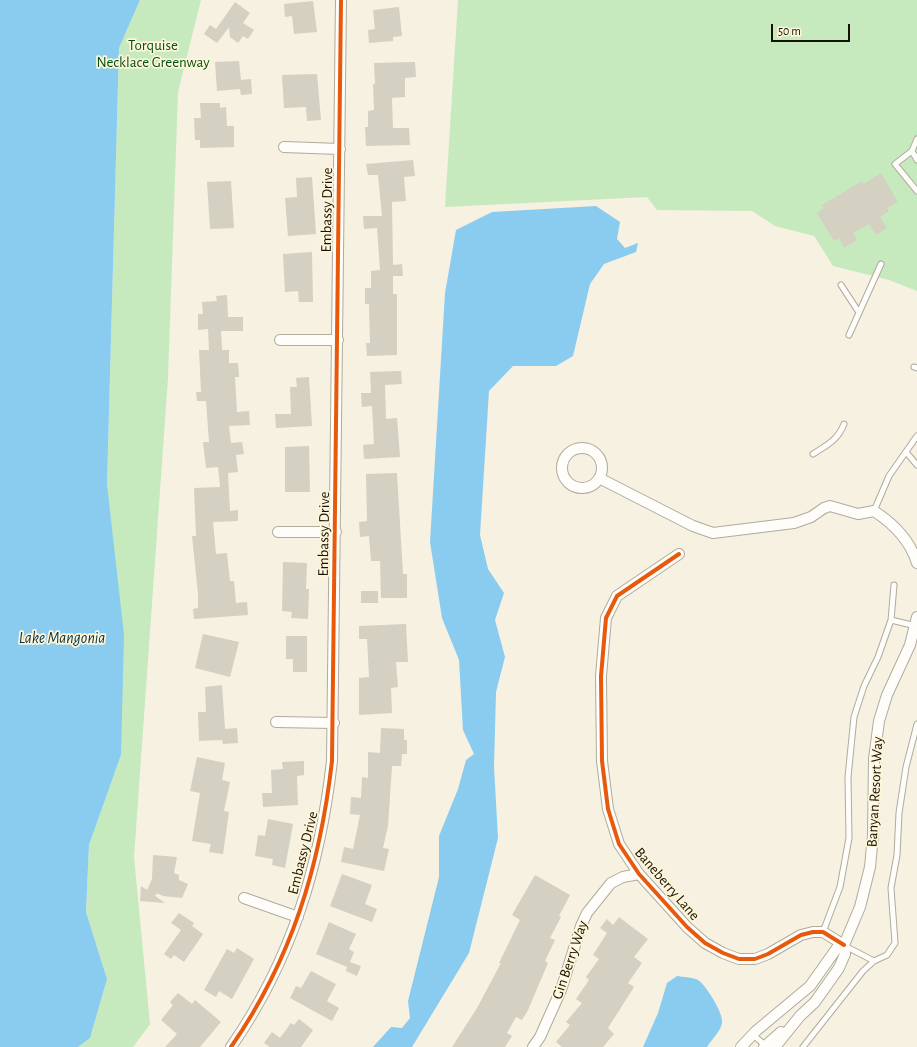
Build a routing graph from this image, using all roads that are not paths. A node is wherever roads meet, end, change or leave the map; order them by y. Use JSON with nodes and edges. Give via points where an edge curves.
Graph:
{"nodes":[{"id":1,"x":341,"y":0,"type":"edge"},
{"id":2,"x":917,"y":138,"type":"edge"},
{"id":3,"x":284,"y":147,"type":"dead end"},
{"id":4,"x":340,"y":149,"type":"junction"},
{"id":5,"x":912,"y":151,"type":"junction"},
{"id":6,"x":917,"y":160,"type":"edge"},
{"id":7,"x":917,"y":191,"type":"edge"},
{"id":8,"x":882,"y":264,"type":"dead end"},
{"id":9,"x":841,"y":285,"type":"dead end"},
{"id":10,"x":858,"y":311,"type":"junction"},
{"id":11,"x":848,"y":335,"type":"dead end"},
{"id":12,"x":280,"y":340,"type":"dead end"},
{"id":13,"x":338,"y":340,"type":"junction"},
{"id":14,"x":844,"y":424,"type":"dead end"},
{"id":15,"x":917,"y":436,"type":"edge"},
{"id":16,"x":906,"y":452,"type":"junction"},
{"id":17,"x":813,"y":454,"type":"dead end"},
{"id":18,"x":917,"y":465,"type":"edge"},
{"id":19,"x":599,"y":478,"type":"dead end"},
{"id":20,"x":874,"y":511,"type":"junction"},
{"id":21,"x":278,"y":532,"type":"dead end"},
{"id":22,"x":336,"y":532,"type":"junction"},
{"id":23,"x":679,"y":554,"type":"dead end"},
{"id":24,"x":917,"y":563,"type":"edge"},
{"id":25,"x":894,"y":585,"type":"dead end"},
{"id":26,"x":891,"y":620,"type":"junction"},
{"id":27,"x":916,"y":623,"type":"edge"},
{"id":28,"x":276,"y":722,"type":"dead end"},
{"id":29,"x":334,"y":723,"type":"junction"},
{"id":30,"x":917,"y":724,"type":"edge"},
{"id":31,"x":639,"y":874,"type":"junction"},
{"id":32,"x":244,"y":898,"type":"dead end"},
{"id":33,"x":298,"y":918,"type":"junction"},
{"id":34,"x":823,"y":932,"type":"junction"},
{"id":35,"x":844,"y":945,"type":"junction"},
{"id":36,"x":874,"y":961,"type":"junction"},
{"id":37,"x":752,"y":1034,"type":"junction"},
{"id":38,"x":231,"y":1047,"type":"edge"},
{"id":39,"x":533,"y":1047,"type":"edge"},
{"id":40,"x":741,"y":1047,"type":"edge"},
{"id":41,"x":768,"y":1047,"type":"edge"},
{"id":42,"x":803,"y":1047,"type":"edge"}],
"edges":[{"from":1,"to":4,"type":"street","name":"Embassy Drive"},
{"from":2,"to":5,"type":"lane"},
{"from":3,"to":4,"type":"street"},
{"from":4,"to":13,"type":"street","name":"Embassy Drive"},
{"from":5,"to":6,"type":"lane"},
{"from":5,"to":7,"type":"lane","via":[[895,164]]},
{"from":8,"to":10,"type":"lane"},
{"from":9,"to":10,"type":"lane"},
{"from":10,"to":11,"type":"lane"},
{"from":12,"to":13,"type":"street"},
{"from":13,"to":22,"type":"street","name":"Embassy Drive"},
{"from":14,"to":17,"type":"lane","via":[[835,440]]},
{"from":15,"to":16,"type":"lane"},
{"from":16,"to":18,"type":"lane"},
{"from":16,"to":20,"type":"lane","via":[[889,476]]},
{"from":19,"to":20,"type":"street","via":[[694,526],[713,532],[794,523],[830,506],[858,514]]},
{"from":20,"to":24,"type":"street","via":[[899,531],[912,549]]},
{"from":21,"to":22,"type":"street"},
{"from":22,"to":29,"type":"street","name":"Embassy Drive"},
{"from":23,"to":31,"type":"street","name":"Baneberry Lane","via":[[616,596],[606,618],[600,676],[602,761],[608,809],[619,844]]},
{"from":25,"to":26,"type":"lane"},
{"from":26,"to":27,"type":"lane"},
{"from":26,"to":34,"type":"lane","via":[[854,717],[848,777],[849,838],[840,887]]},
{"from":27,"to":35,"type":"street","name":"Banyan Resort Way","via":[[910,645],[887,695],[879,720],[874,765],[870,867],[860,907]]},
{"from":28,"to":29,"type":"street"},
{"from":29,"to":33,"type":"street","name":"Embassy Drive","via":[[327,808],[314,867]]},
{"from":30,"to":36,"type":"lane","via":[[906,767],[891,888],[896,943],[887,956]]},
{"from":31,"to":34,"type":"street","name":"Baneberry Lane","via":[[706,943],[739,959],[768,954],[801,935]]},
{"from":31,"to":39,"type":"street","name":"Gin Berry Way","via":[[623,877],[611,883],[587,913],[561,990]]},
{"from":32,"to":33,"type":"street"},
{"from":33,"to":38,"type":"street","name":"Embassy Drive","via":[[271,980]]},
{"from":34,"to":35,"type":"street"},
{"from":35,"to":36,"type":"lane"},
{"from":35,"to":37,"type":"street","name":"Banyan Resort Way","via":[[837,948],[810,986]]},
{"from":35,"to":41,"type":"street","name":"Banyan Resort Way","via":[[845,954],[840,968],[815,1002]]},
{"from":36,"to":42,"type":"lane","via":[[863,970]]},
{"from":37,"to":40,"type":"street","name":"Banyan Resort Way"},
{"from":37,"to":41,"type":"lane"}]}
